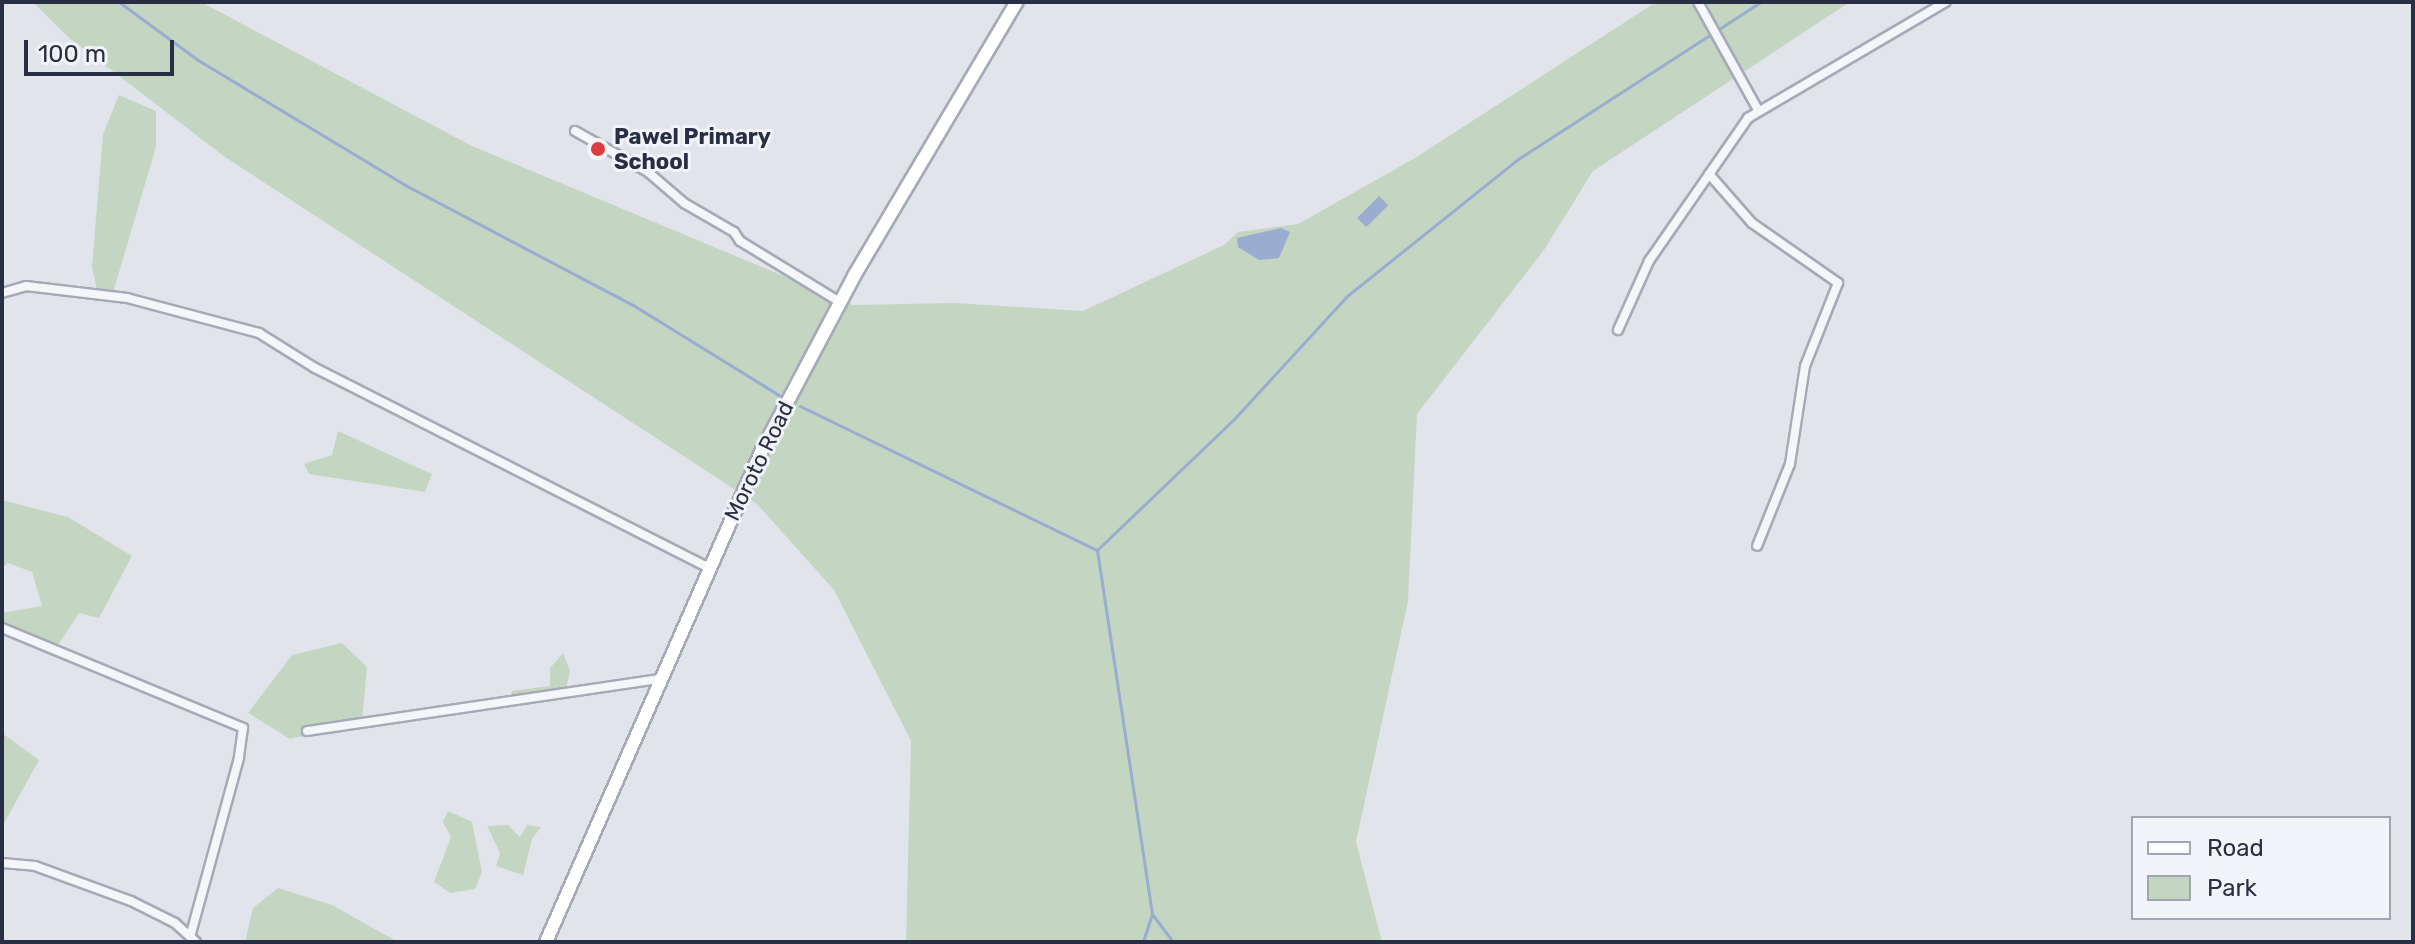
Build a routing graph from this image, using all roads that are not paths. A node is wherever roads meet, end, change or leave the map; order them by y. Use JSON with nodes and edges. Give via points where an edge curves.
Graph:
{"nodes":[{"id":1,"x":1017,"y":2,"type":"edge"},
{"id":2,"x":1698,"y":2,"type":"edge"},
{"id":3,"x":1946,"y":2,"type":"edge"},
{"id":4,"x":1758,"y":110,"type":"junction"},
{"id":5,"x":575,"y":131,"type":"dead end"},
{"id":6,"x":1709,"y":174,"type":"junction"},
{"id":7,"x":2,"y":293,"type":"edge"},
{"id":8,"x":840,"y":302,"type":"junction"},
{"id":9,"x":1618,"y":330,"type":"dead end"},
{"id":10,"x":1757,"y":546,"type":"dead end"},
{"id":11,"x":707,"y":567,"type":"junction"},
{"id":12,"x":2,"y":628,"type":"edge"},
{"id":13,"x":659,"y":679,"type":"junction"},
{"id":14,"x":307,"y":731,"type":"dead end"},
{"id":15,"x":2,"y":863,"type":"edge"},
{"id":16,"x":193,"y":938,"type":"edge"},
{"id":17,"x":546,"y":942,"type":"edge"}],
"edges":[{"from":1,"to":8,"type":"main road","name":"Moroto Road"},
{"from":2,"to":4,"type":"street"},
{"from":3,"to":4,"type":"street"},
{"from":4,"to":6,"type":"street"},
{"from":5,"to":8,"type":"street","via":[[648,172],[740,241]]},
{"from":6,"to":9,"type":"street","via":[[1649,261]]},
{"from":6,"to":10,"type":"street","via":[[1752,223],[1838,283],[1805,366],[1790,464]]},
{"from":7,"to":11,"type":"street","via":[[26,286],[127,298],[259,333],[315,368]]},
{"from":8,"to":11,"type":"main road","name":"Moroto Road"},
{"from":11,"to":13,"type":"main road","name":"Moroto Road"},
{"from":12,"to":16,"type":"street","via":[[243,728]]},
{"from":13,"to":14,"type":"street"},
{"from":13,"to":17,"type":"main road","name":"Moroto Road"},
{"from":15,"to":16,"type":"street","via":[[35,866],[131,901]]}]}
